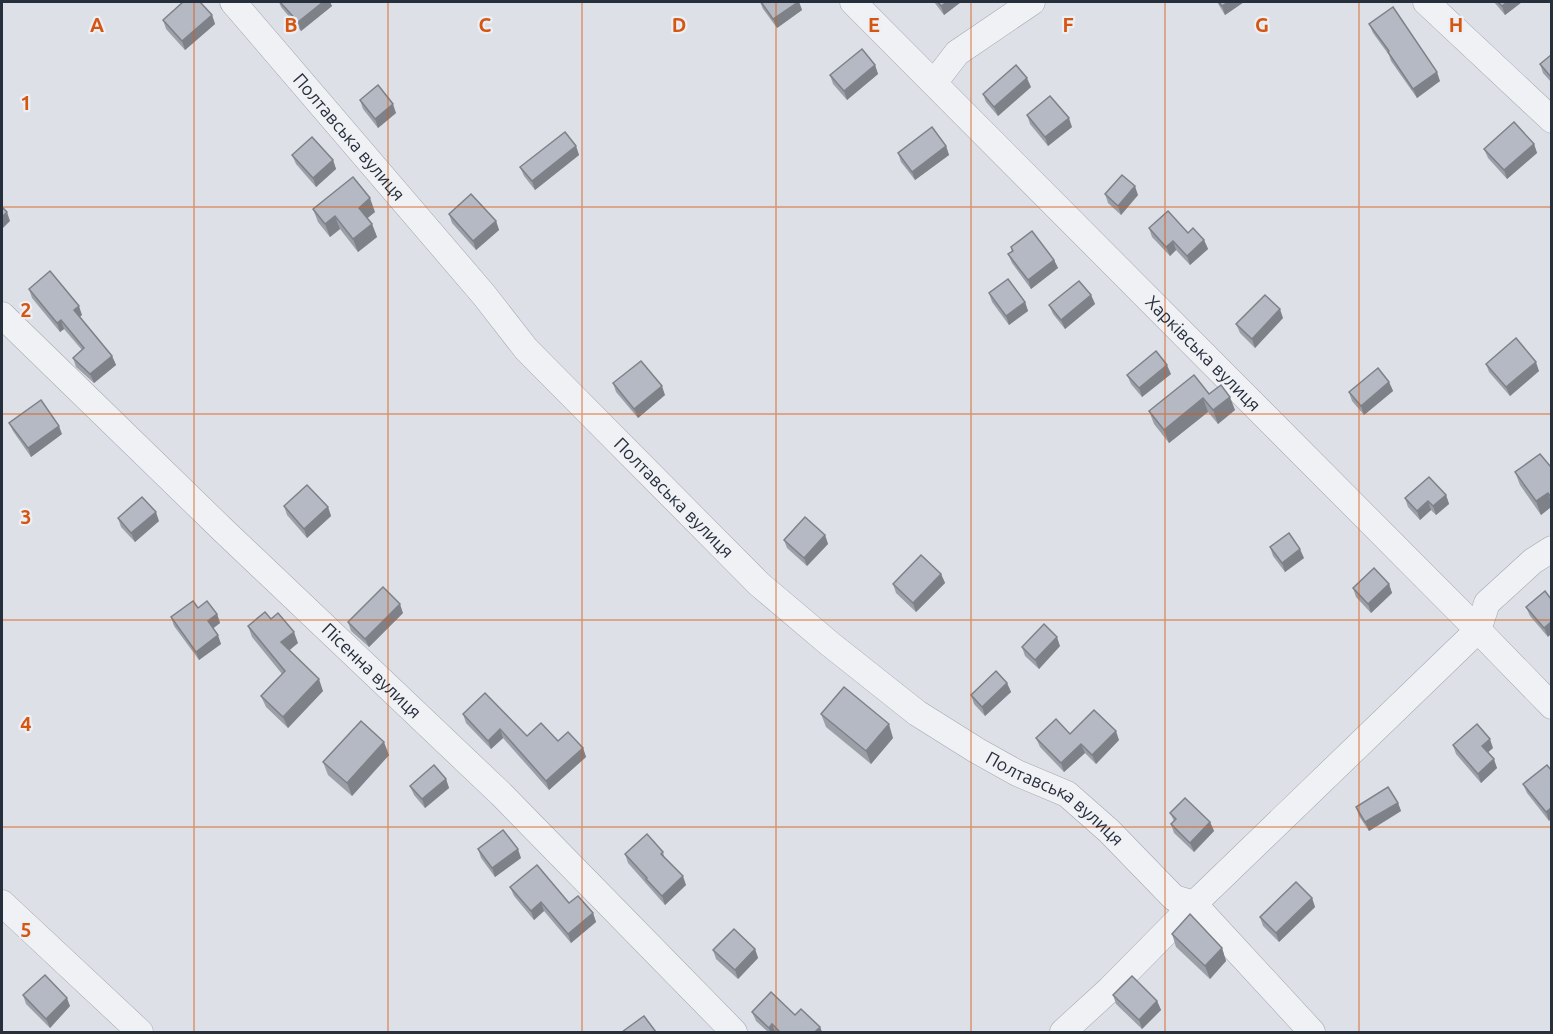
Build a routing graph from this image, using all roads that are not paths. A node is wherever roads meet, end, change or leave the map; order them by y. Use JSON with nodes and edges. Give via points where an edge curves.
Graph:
{"nodes":[{"id":1,"x":233,"y":2,"type":"edge"},
{"id":2,"x":853,"y":2,"type":"edge"},
{"id":3,"x":1032,"y":2,"type":"edge"},
{"id":4,"x":1426,"y":2,"type":"edge"},
{"id":5,"x":934,"y":83,"type":"junction"},
{"id":6,"x":1551,"y":120,"type":"edge"},
{"id":7,"x":2,"y":315,"type":"edge"},
{"id":8,"x":1551,"y":549,"type":"edge"},
{"id":9,"x":1478,"y":630,"type":"junction"},
{"id":10,"x":1551,"y":706,"type":"edge"},
{"id":11,"x":2,"y":903,"type":"edge"},
{"id":12,"x":1194,"y":904,"type":"junction"},
{"id":13,"x":140,"y":1032,"type":"edge"},
{"id":14,"x":734,"y":1032,"type":"edge"},
{"id":15,"x":1063,"y":1032,"type":"edge"},
{"id":16,"x":1312,"y":1032,"type":"edge"}],
"edges":[{"from":1,"to":12,"type":"street","name":"Полтавська вулиця","via":[[526,349],[759,584],[917,713],[1017,773],[1067,794],[1174,898]]},
{"from":2,"to":5,"type":"street","name":"Харківська вулиця"},
{"from":3,"to":5,"type":"street","via":[[957,53]]},
{"from":4,"to":6,"type":"street"},
{"from":5,"to":9,"type":"street","name":"Харківська вулиця"},
{"from":7,"to":14,"type":"street","name":"Пісенна вулиця","via":[[501,794]]},
{"from":8,"to":9,"type":"street","via":[[1487,603]]},
{"from":9,"to":10,"type":"street","name":"Харківська вулиця"},
{"from":9,"to":12,"type":"street"},
{"from":11,"to":13,"type":"street"},
{"from":12,"to":15,"type":"street"},
{"from":12,"to":16,"type":"street"}]}
